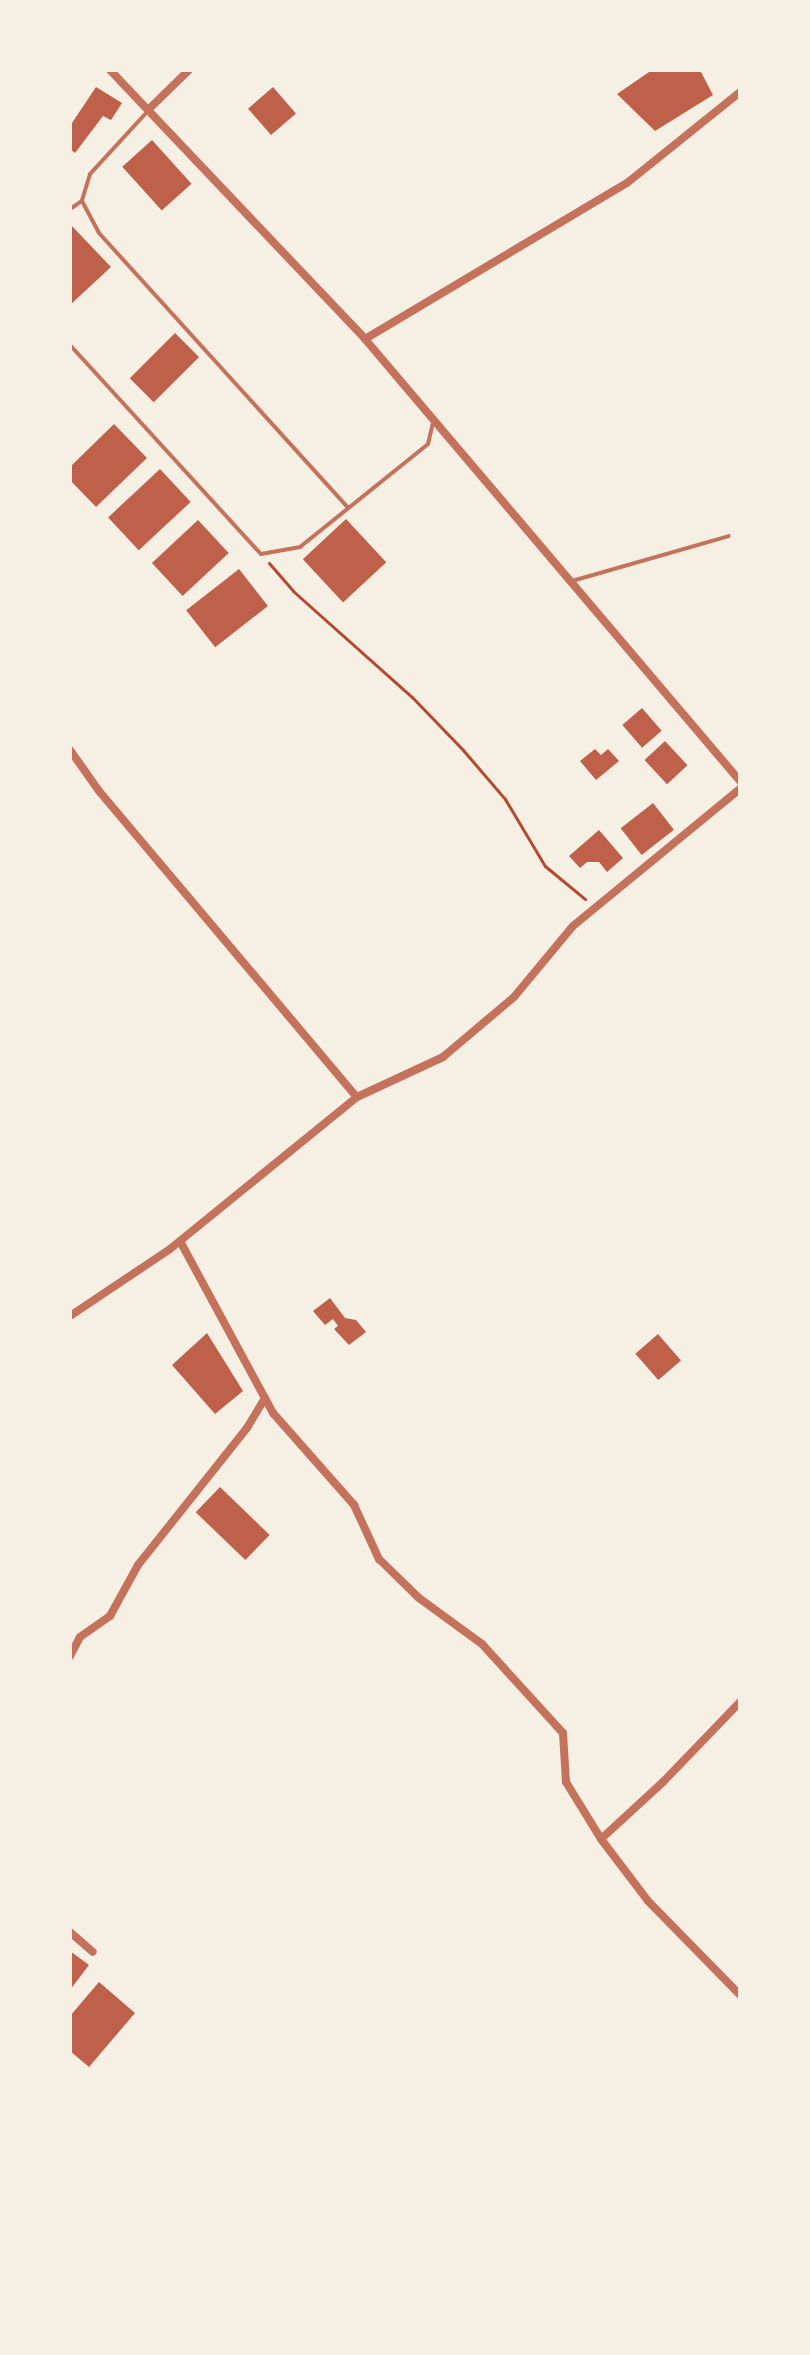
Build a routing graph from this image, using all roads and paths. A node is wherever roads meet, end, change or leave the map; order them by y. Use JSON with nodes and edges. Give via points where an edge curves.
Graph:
{"nodes":[{"id":1,"x":110,"y":70,"type":"edge"},
{"id":2,"x":189,"y":70,"type":"edge"},
{"id":3,"x":740,"y":92,"type":"edge"},
{"id":4,"x":148,"y":110,"type":"junction"},
{"id":5,"x":82,"y":201,"type":"junction"},
{"id":6,"x":70,"y":209,"type":"edge"},
{"id":7,"x":365,"y":339,"type":"junction"},
{"id":8,"x":70,"y":345,"type":"edge"},
{"id":9,"x":433,"y":419,"type":"junction"},
{"id":10,"x":348,"y":508,"type":"junction"},
{"id":11,"x":729,"y":536,"type":"dead end"},
{"id":12,"x":261,"y":554,"type":"junction"},
{"id":13,"x":570,"y":581,"type":"junction"},
{"id":14,"x":70,"y":750,"type":"edge"},
{"id":15,"x":740,"y":781,"type":"edge"},
{"id":16,"x":740,"y":789,"type":"edge"},
{"id":17,"x":594,"y":907,"type":"junction"},
{"id":18,"x":357,"y":1097,"type":"junction"},
{"id":19,"x":180,"y":1241,"type":"junction"},
{"id":20,"x":70,"y":1316,"type":"edge"},
{"id":21,"x":265,"y":1398,"type":"junction"},
{"id":22,"x":70,"y":1656,"type":"edge"},
{"id":23,"x":740,"y":1702,"type":"edge"},
{"id":24,"x":601,"y":1839,"type":"junction"},
{"id":25,"x":70,"y":1932,"type":"edge"},
{"id":26,"x":93,"y":1952,"type":"dead end"},
{"id":27,"x":740,"y":1995,"type":"edge"}],
"edges":[{"from":1,"to":4,"type":"street"},
{"from":2,"to":4,"type":"street"},
{"from":3,"to":7,"type":"street","via":[[627,183]]},
{"from":4,"to":5,"type":"lane","via":[[90,174]]},
{"from":4,"to":7,"type":"street"},
{"from":5,"to":6,"type":"lane"},
{"from":5,"to":10,"type":"lane","via":[[99,233]]},
{"from":7,"to":9,"type":"street"},
{"from":8,"to":12,"type":"lane"},
{"from":9,"to":10,"type":"lane","via":[[428,444]]},
{"from":9,"to":13,"type":"street"},
{"from":10,"to":12,"type":"lane","via":[[300,547]]},
{"from":11,"to":13,"type":"lane"},
{"from":12,"to":17,"type":"path","via":[[293,591],[463,750],[505,799],[545,866]]},
{"from":13,"to":15,"type":"street"},
{"from":14,"to":18,"type":"street"},
{"from":16,"to":17,"type":"street"},
{"from":17,"to":18,"type":"street","via":[[514,997],[443,1057]]},
{"from":18,"to":19,"type":"street"},
{"from":19,"to":20,"type":"street"},
{"from":19,"to":21,"type":"street"},
{"from":21,"to":22,"type":"street","via":[[138,1565],[110,1616],[80,1637]]},
{"from":21,"to":24,"type":"street","via":[[354,1505],[379,1559],[419,1598],[482,1644],[563,1733],[566,1782]]},
{"from":23,"to":24,"type":"street"},
{"from":24,"to":27,"type":"street","via":[[648,1901]]},
{"from":25,"to":26,"type":"street"}]}
